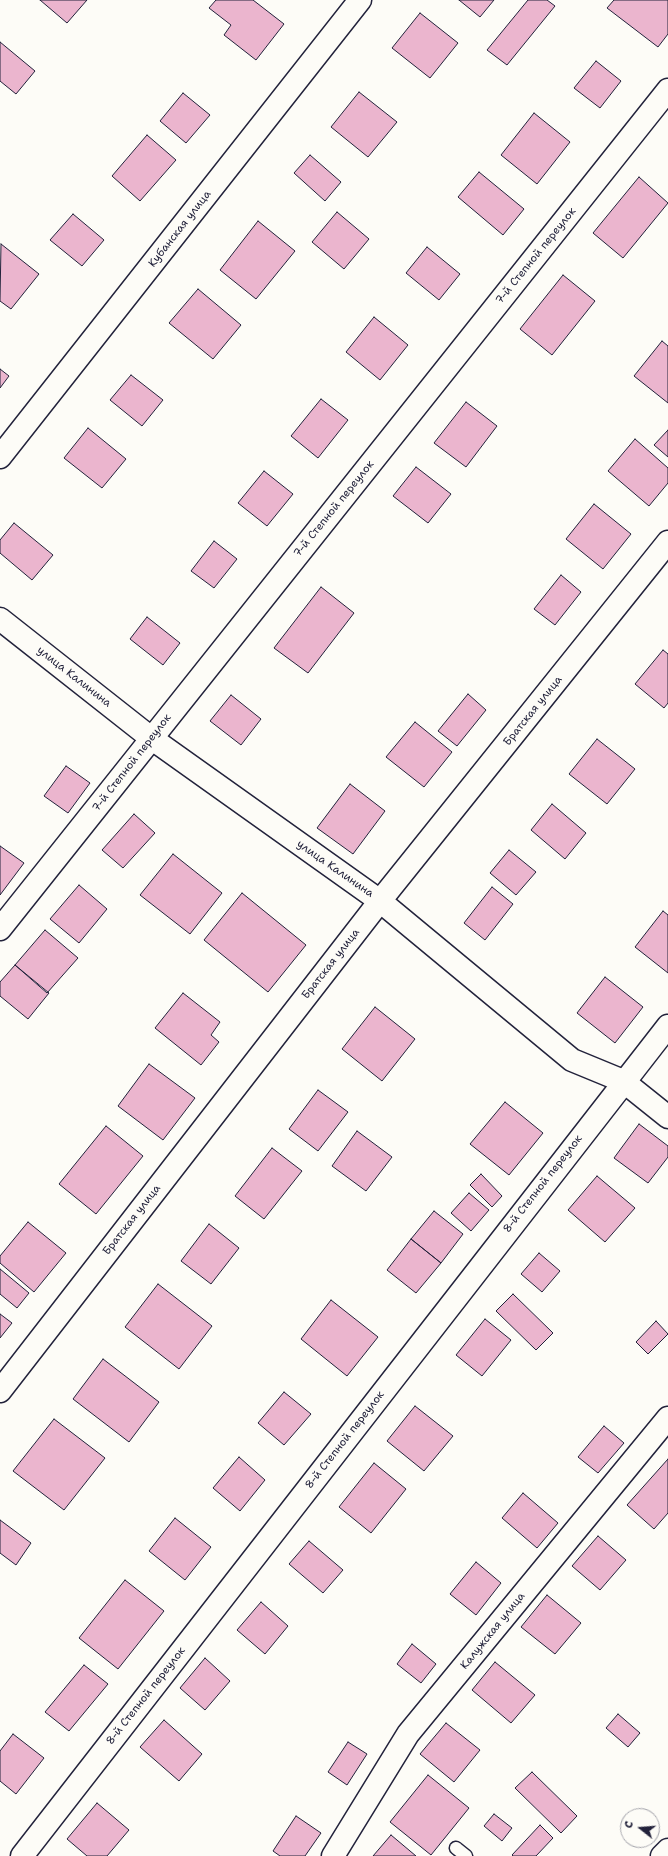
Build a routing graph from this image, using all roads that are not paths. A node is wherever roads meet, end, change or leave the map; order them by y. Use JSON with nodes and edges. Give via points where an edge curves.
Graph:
{"nodes":[{"id":1,"x":360,"y":0,"type":"edge"},
{"id":2,"x":668,"y":90,"type":"edge"},
{"id":3,"x":0,"y":457,"type":"edge"},
{"id":4,"x":668,"y":542,"type":"edge"},
{"id":5,"x":0,"y":619,"type":"edge"},
{"id":6,"x":151,"y":738,"type":"junction"},
{"id":7,"x":380,"y":901,"type":"junction"},
{"id":8,"x":0,"y":929,"type":"edge"},
{"id":9,"x":668,"y":1026,"type":"edge"},
{"id":10,"x":623,"y":1081,"type":"junction"},
{"id":11,"x":668,"y":1117,"type":"edge"},
{"id":12,"x":0,"y":1391,"type":"edge"},
{"id":13,"x":668,"y":1418,"type":"edge"},
{"id":14,"x":456,"y":1848,"type":"dead end"},
{"id":15,"x":668,"y":1850,"type":"edge"},
{"id":16,"x":22,"y":1856,"type":"edge"},
{"id":17,"x":333,"y":1856,"type":"edge"},
{"id":18,"x":466,"y":1856,"type":"edge"},
{"id":19,"x":662,"y":1856,"type":"edge"}],
"edges":[{"from":1,"to":3,"type":"main road","name":"Кубанская улица"},
{"from":2,"to":6,"type":"main road","name":"7-й Степной переулок"},
{"from":4,"to":7,"type":"main road","name":"Братская улица"},
{"from":5,"to":6,"type":"main road","name":"улица Калинина"},
{"from":6,"to":7,"type":"main road","name":"улица Калинина"},
{"from":6,"to":8,"type":"main road","name":"7-й Степной переулок"},
{"from":7,"to":10,"type":"main road","name":"улица Калинина","via":[[572,1060]]},
{"from":7,"to":12,"type":"main road","name":"Братская улица"},
{"from":9,"to":10,"type":"main road","name":"8-й Степной переулок"},
{"from":10,"to":11,"type":"main road","name":"улица Калинина"},
{"from":10,"to":16,"type":"main road","name":"8-й Степной переулок"},
{"from":13,"to":17,"type":"main road","name":"Калужская улица","via":[[408,1734]]},
{"from":14,"to":18,"type":"lane"},
{"from":15,"to":19,"type":"main road"}]}
